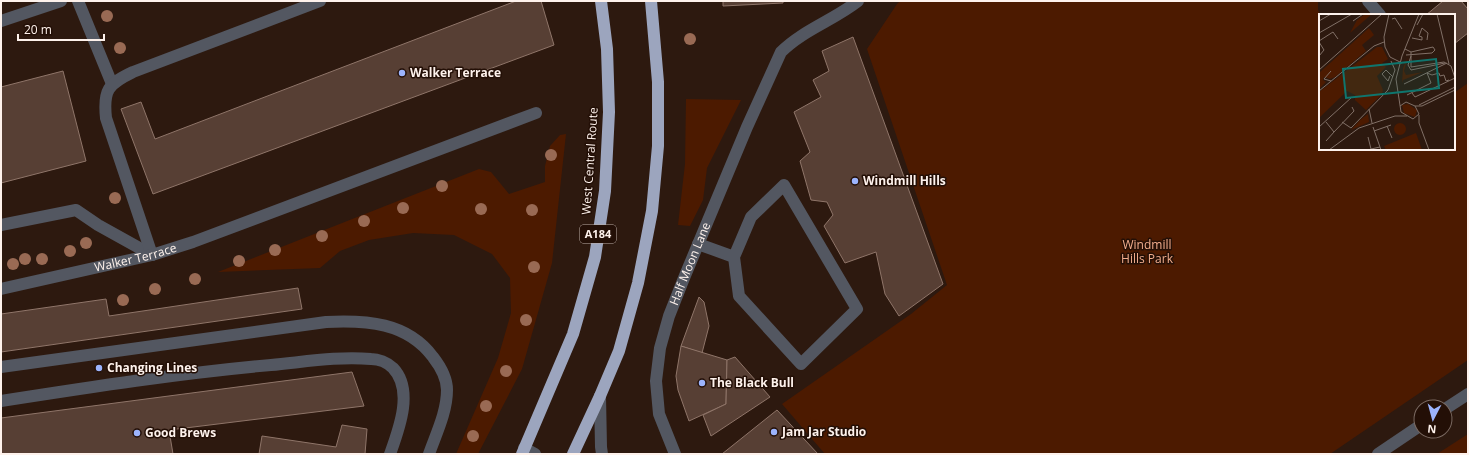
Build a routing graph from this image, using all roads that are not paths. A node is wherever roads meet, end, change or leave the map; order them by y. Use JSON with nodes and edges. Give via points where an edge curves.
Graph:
{"nodes":[{"id":1,"x":61,"y":1,"type":"edge"},
{"id":2,"x":78,"y":1,"type":"edge"},
{"id":3,"x":320,"y":1,"type":"edge"},
{"id":4,"x":601,"y":1,"type":"edge"},
{"id":5,"x":651,"y":1,"type":"edge"},
{"id":6,"x":858,"y":1,"type":"edge"},
{"id":7,"x":1368,"y":1,"type":"edge"},
{"id":8,"x":1379,"y":14,"type":"edge"},
{"id":9,"x":1,"y":21,"type":"edge"},
{"id":10,"x":112,"y":84,"type":"junction"},
{"id":11,"x":536,"y":113,"type":"dead end"},
{"id":12,"x":1,"y":225,"type":"edge"},
{"id":13,"x":698,"y":244,"type":"junction"},
{"id":14,"x":152,"y":256,"type":"junction"},
{"id":15,"x":734,"y":257,"type":"junction"},
{"id":16,"x":1,"y":289,"type":"edge"},
{"id":17,"x":1,"y":366,"type":"edge"},
{"id":18,"x":1468,"y":394,"type":"edge"},
{"id":19,"x":600,"y":396,"type":"junction"},
{"id":20,"x":1,"y":401,"type":"edge"},
{"id":21,"x":1453,"y":404,"type":"edge"},
{"id":22,"x":1413,"y":430,"type":"edge"},
{"id":23,"x":527,"y":452,"type":"edge"},
{"id":24,"x":390,"y":454,"type":"edge"},
{"id":25,"x":429,"y":454,"type":"edge"},
{"id":26,"x":573,"y":454,"type":"edge"},
{"id":27,"x":602,"y":454,"type":"edge"},
{"id":28,"x":675,"y":454,"type":"edge"},
{"id":29,"x":1378,"y":454,"type":"edge"}],
"edges":[{"from":1,"to":9,"type":"street"},
{"from":2,"to":10,"type":"street"},
{"from":3,"to":10,"type":"street","via":[[133,72]]},
{"from":4,"to":23,"type":"highway","name":"West Central Route","number":"A184","via":[[607,49],[608,112],[605,191],[595,258],[573,334]]},
{"from":5,"to":19,"type":"highway","via":[[658,82],[658,146],[652,211],[636,290],[619,352]]},
{"from":6,"to":13,"type":"street","name":"Half Moon Lane","via":[[789,44],[781,52]]},
{"from":7,"to":8,"type":"street"},
{"from":10,"to":14,"type":"street","via":[[105,104],[106,118]]},
{"from":11,"to":14,"type":"street","name":"Walker Terrace"},
{"from":12,"to":14,"type":"street","via":[[76,210]]},
{"from":13,"to":15,"type":"street"},
{"from":13,"to":28,"type":"street","name":"Half Moon Lane","via":[[669,316],[660,348],[656,381],[659,414]]},
{"from":14,"to":16,"type":"street","name":"Walker Terrace"},
{"from":15,"to":15,"type":"street","via":[[739,296],[801,364],[857,309],[784,185],[751,217]]},
{"from":17,"to":25,"type":"street","via":[[310,324],[348,321],[381,325],[405,332],[422,343],[436,360],[445,379],[446,401]]},
{"from":18,"to":21,"type":"street"},
{"from":19,"to":26,"type":"highway"},
{"from":19,"to":27,"type":"street"},
{"from":20,"to":24,"type":"street","via":[[250,367],[350,358],[373,359],[393,368],[403,389],[404,402]]},
{"from":22,"to":29,"type":"street"}]}
